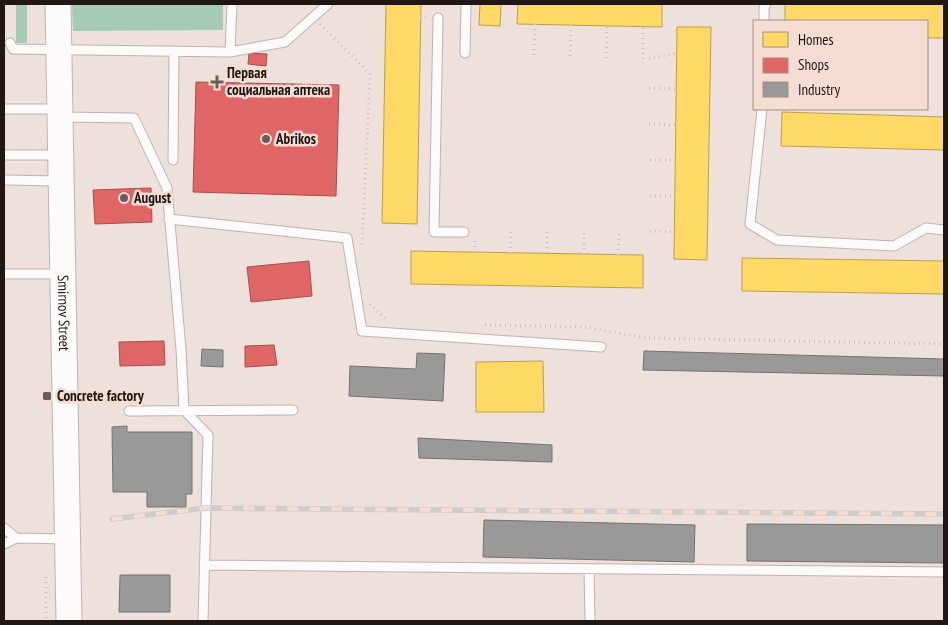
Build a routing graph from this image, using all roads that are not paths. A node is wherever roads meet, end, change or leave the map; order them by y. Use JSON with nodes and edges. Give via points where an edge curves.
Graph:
{"nodes":[{"id":1,"x":58,"y":4,"type":"edge"},
{"id":2,"x":232,"y":4,"type":"edge"},
{"id":3,"x":328,"y":4,"type":"edge"},
{"id":4,"x":466,"y":4,"type":"edge"},
{"id":5,"x":766,"y":4,"type":"edge"},
{"id":6,"x":438,"y":18,"type":"dead end"},
{"id":7,"x":764,"y":20,"type":"edge"},
{"id":8,"x":10,"y":43,"type":"dead end"},
{"id":9,"x":60,"y":49,"type":"junction"},
{"id":10,"x":174,"y":51,"type":"junction"},
{"id":11,"x":230,"y":52,"type":"junction"},
{"id":12,"x":465,"y":53,"type":"dead end"},
{"id":13,"x":4,"y":108,"type":"edge"},
{"id":14,"x":762,"y":110,"type":"edge"},
{"id":15,"x":60,"y":113,"type":"junction"},
{"id":16,"x":4,"y":155,"type":"edge"},
{"id":17,"x":61,"y":155,"type":"junction"},
{"id":18,"x":173,"y":160,"type":"dead end"},
{"id":19,"x":4,"y":180,"type":"edge"},
{"id":20,"x":62,"y":181,"type":"junction"},
{"id":21,"x":170,"y":219,"type":"junction"},
{"id":22,"x":944,"y":230,"type":"edge"},
{"id":23,"x":464,"y":232,"type":"dead end"},
{"id":24,"x":4,"y":274,"type":"edge"},
{"id":25,"x":63,"y":274,"type":"junction"},
{"id":26,"x":601,"y":347,"type":"dead end"},
{"id":27,"x":184,"y":410,"type":"junction"},
{"id":28,"x":293,"y":410,"type":"dead end"},
{"id":29,"x":129,"y":411,"type":"dead end"},
{"id":30,"x":4,"y":528,"type":"edge"},
{"id":31,"x":16,"y":538,"type":"junction"},
{"id":32,"x":67,"y":539,"type":"junction"},
{"id":33,"x":4,"y":544,"type":"edge"},
{"id":34,"x":204,"y":565,"type":"junction"},
{"id":35,"x":589,"y":569,"type":"junction"},
{"id":36,"x":944,"y":572,"type":"edge"},
{"id":37,"x":69,"y":621,"type":"edge"},
{"id":38,"x":203,"y":621,"type":"edge"},
{"id":39,"x":590,"y":621,"type":"edge"}],
"edges":[{"from":1,"to":9,"type":"main road","name":"Smirnov Street"},
{"from":2,"to":11,"type":"lane"},
{"from":3,"to":11,"type":"lane","via":[[285,42]]},
{"from":4,"to":12,"type":"lane"},
{"from":5,"to":7,"type":"lane"},
{"from":6,"to":23,"type":"lane","via":[[434,232]]},
{"from":8,"to":9,"type":"lane","via":[[13,49]]},
{"from":9,"to":10,"type":"lane"},
{"from":9,"to":15,"type":"main road","name":"Smirnov Street"},
{"from":10,"to":11,"type":"lane"},
{"from":10,"to":18,"type":"lane"},
{"from":13,"to":15,"type":"lane"},
{"from":14,"to":22,"type":"lane","via":[[750,224],[776,240],[894,246],[926,228]]},
{"from":15,"to":17,"type":"main road","name":"Smirnov Street"},
{"from":15,"to":21,"type":"lane","via":[[134,118],[167,188]]},
{"from":16,"to":17,"type":"lane"},
{"from":17,"to":20,"type":"main road","name":"Smirnov Street"},
{"from":19,"to":20,"type":"lane"},
{"from":20,"to":25,"type":"main road","name":"Smirnov Street"},
{"from":21,"to":26,"type":"lane","via":[[347,238],[362,331]]},
{"from":21,"to":27,"type":"lane"},
{"from":24,"to":25,"type":"lane"},
{"from":25,"to":32,"type":"main road","name":"Smirnov Street"},
{"from":27,"to":28,"type":"lane"},
{"from":27,"to":29,"type":"lane"},
{"from":27,"to":34,"type":"lane","via":[[208,435]]},
{"from":30,"to":31,"type":"lane"},
{"from":31,"to":32,"type":"lane"},
{"from":31,"to":33,"type":"lane"},
{"from":32,"to":37,"type":"main road","name":"Smirnov Street"},
{"from":34,"to":35,"type":"lane"},
{"from":34,"to":38,"type":"lane"},
{"from":35,"to":36,"type":"lane"},
{"from":35,"to":39,"type":"lane"}]}
